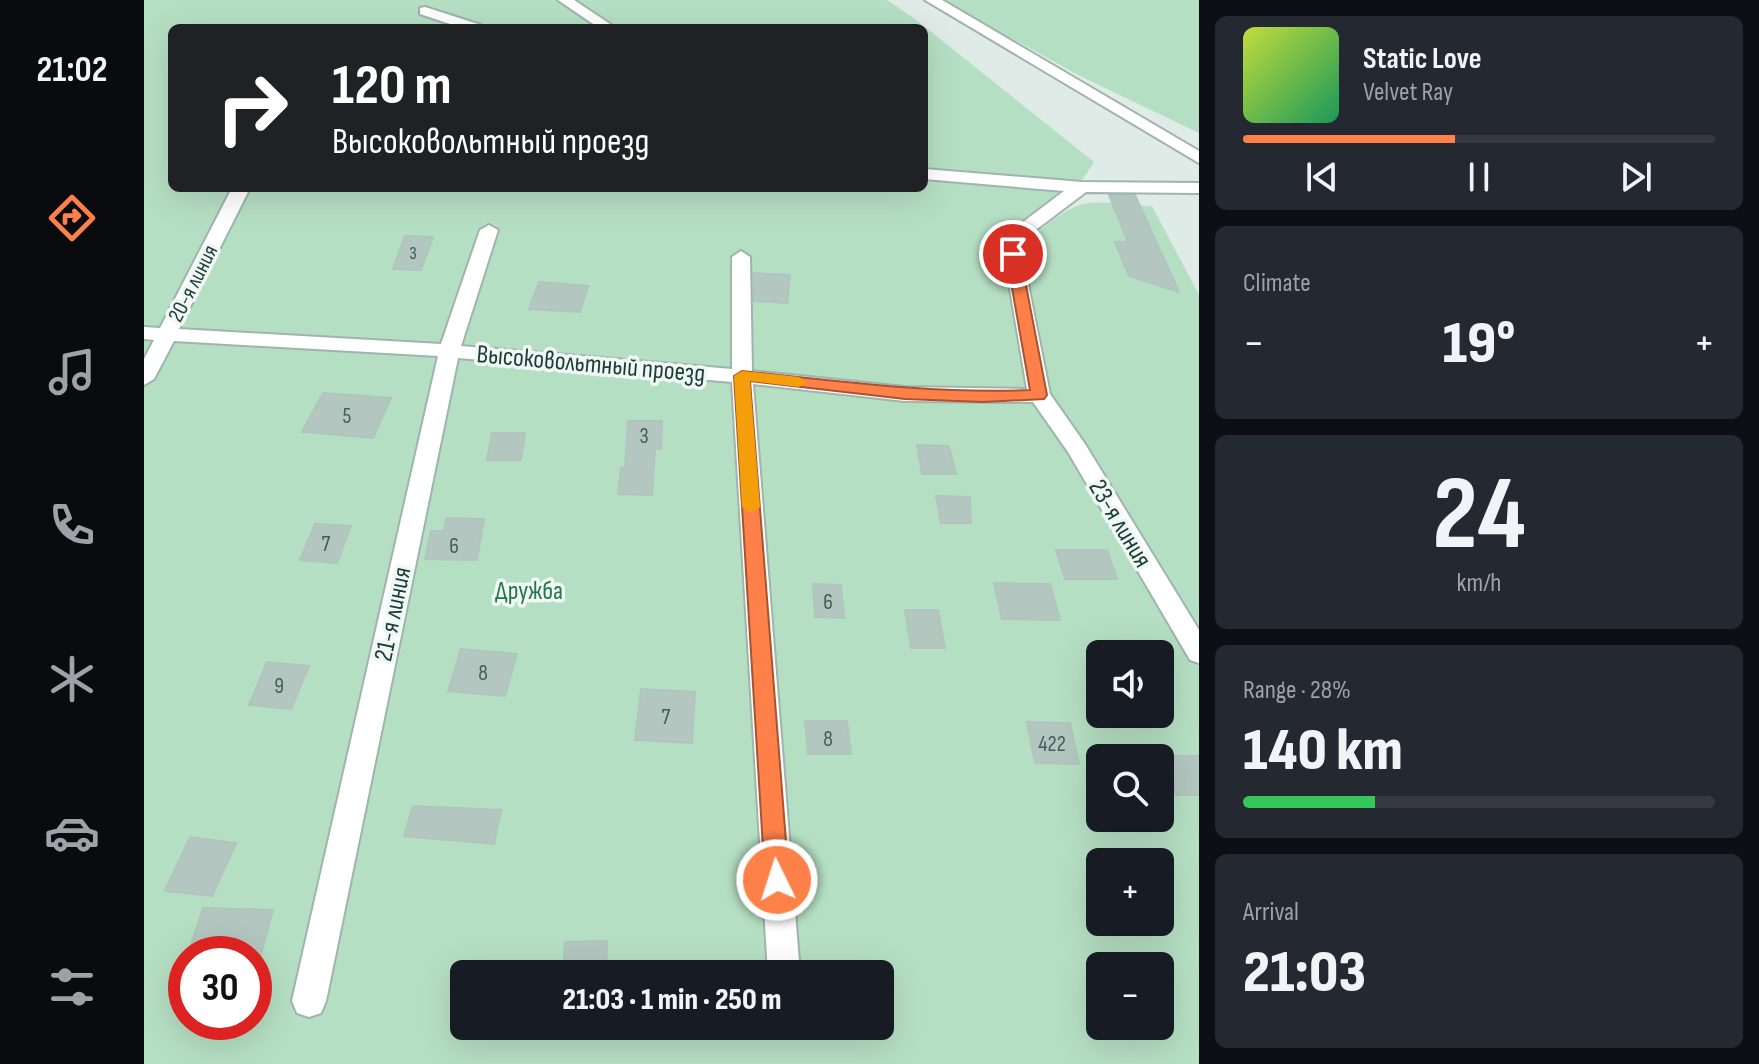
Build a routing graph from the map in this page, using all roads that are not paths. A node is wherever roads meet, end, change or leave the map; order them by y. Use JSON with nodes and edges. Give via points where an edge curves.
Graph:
{"nodes":[{"id":1,"x":565,"y":0,"type":"edge"},
{"id":2,"x":932,"y":0,"type":"edge"},
{"id":3,"x":425,"y":11,"type":"dead end"},
{"id":4,"x":464,"y":24,"type":"edge"},
{"id":5,"x":603,"y":24,"type":"edge"},
{"id":6,"x":1199,"y":158,"type":"edge"},
{"id":7,"x":928,"y":174,"type":"edge"},
{"id":8,"x":1082,"y":187,"type":"junction"},
{"id":9,"x":1199,"y":188,"type":"edge"},
{"id":10,"x":239,"y":192,"type":"edge"},
{"id":11,"x":489,"y":230,"type":"dead end"},
{"id":12,"x":741,"y":257,"type":"dead end"},
{"id":13,"x":144,"y":333,"type":"edge"},
{"id":14,"x":166,"y":335,"type":"junction"},
{"id":15,"x":449,"y":351,"type":"junction"},
{"id":16,"x":742,"y":376,"type":"junction"},
{"id":17,"x":144,"y":379,"type":"edge"},
{"id":18,"x":1039,"y":395,"type":"junction"},
{"id":19,"x":1199,"y":653,"type":"edge"},
{"id":20,"x":783,"y":960,"type":"edge"},
{"id":21,"x":309,"y":1001,"type":"dead end"}],
"edges":[{"from":1,"to":5,"type":"street"},
{"from":2,"to":6,"type":"street"},
{"from":3,"to":4,"type":"street"},
{"from":7,"to":8,"type":"street"},
{"from":8,"to":9,"type":"street"},
{"from":8,"to":18,"type":"street","via":[[1025,229],[1013,254]]},
{"from":10,"to":14,"type":"street","name":"20-я линия"},
{"from":11,"to":15,"type":"street","name":"21-я линия"},
{"from":12,"to":16,"type":"street"},
{"from":13,"to":14,"type":"street","name":"Высоковольтный проезд"},
{"from":14,"to":15,"type":"street","name":"Высоковольтный проезд"},
{"from":14,"to":17,"type":"street","name":"20-я линия"},
{"from":15,"to":16,"type":"street","name":"Высоковольтный проезд"},
{"from":15,"to":21,"type":"street","name":"21-я линия"},
{"from":16,"to":18,"type":"street","name":"Высоковольтный проезд","via":[[905,394]]},
{"from":16,"to":20,"type":"street"},
{"from":18,"to":19,"type":"street","name":"23-я линия"}]}
